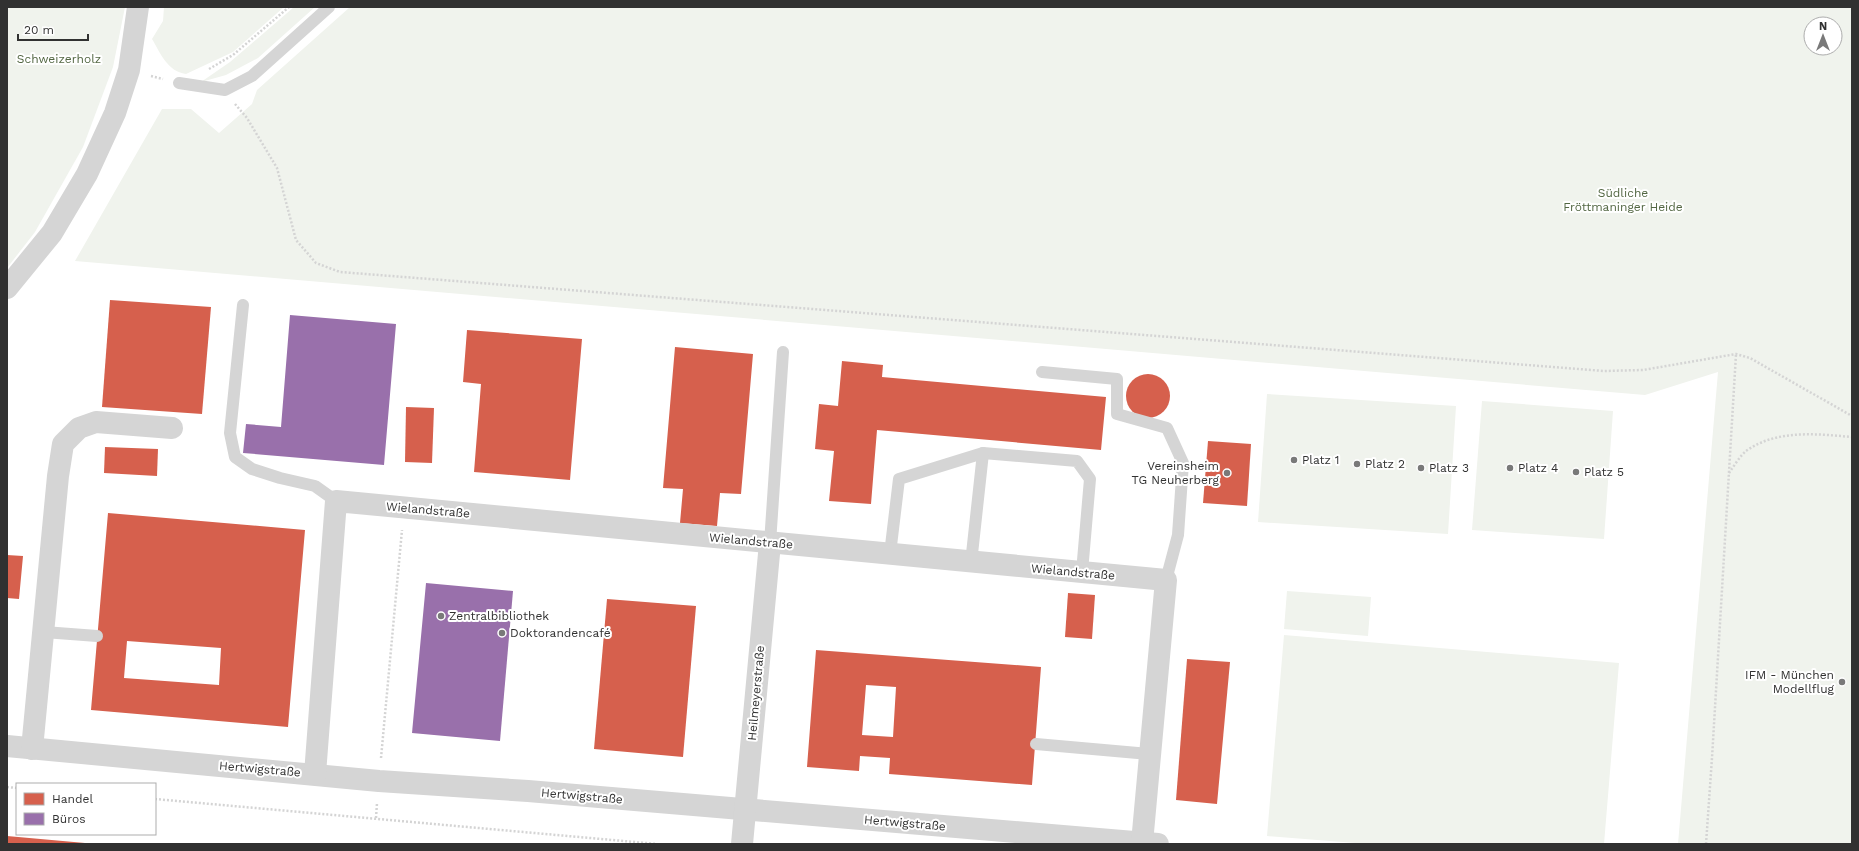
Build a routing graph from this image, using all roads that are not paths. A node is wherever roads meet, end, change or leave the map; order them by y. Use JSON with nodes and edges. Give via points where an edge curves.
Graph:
{"nodes":[{"id":1,"x":138,"y":7,"type":"edge"},
{"id":2,"x":329,"y":7,"type":"edge"},
{"id":3,"x":179,"y":83,"type":"road end"},
{"id":4,"x":7,"y":288,"type":"edge"},
{"id":5,"x":243,"y":305,"type":"dead end"},
{"id":6,"x":783,"y":352,"type":"dead end"},
{"id":7,"x":1042,"y":372,"type":"dead end"},
{"id":8,"x":172,"y":428,"type":"dead end"},
{"id":9,"x":983,"y":453,"type":"junction"},
{"id":10,"x":336,"y":502,"type":"junction"},
{"id":11,"x":770,"y":543,"type":"junction"},
{"id":12,"x":890,"y":554,"type":"junction"},
{"id":13,"x":971,"y":563,"type":"junction"},
{"id":14,"x":1082,"y":572,"type":"junction"},
{"id":15,"x":1166,"y":580,"type":"junction"},
{"id":16,"x":44,"y":632,"type":"junction"},
{"id":17,"x":98,"y":636,"type":"dead end"},
{"id":18,"x":1036,"y":744,"type":"dead end"},
{"id":19,"x":7,"y":746,"type":"edge"},
{"id":20,"x":32,"y":749,"type":"junction"},
{"id":21,"x":1150,"y":754,"type":"junction"},
{"id":22,"x":315,"y":774,"type":"junction"},
{"id":23,"x":745,"y":810,"type":"junction"},
{"id":24,"x":1150,"y":843,"type":"edge"},
{"id":25,"x":742,"y":844,"type":"edge"}],
"edges":[{"from":1,"to":4,"type":"street","via":[[129,70],[115,112],[87,174],[52,233]]},
{"from":2,"to":3,"type":"lane","via":[[252,76],[225,90]]},
{"from":5,"to":10,"type":"lane","via":[[230,433],[235,457],[252,469],[315,486]]},
{"from":6,"to":11,"type":"lane"},
{"from":7,"to":15,"type":"lane","via":[[1117,379],[1117,414],[1166,428],[1183,463],[1178,536]]},
{"from":8,"to":16,"type":"street","via":[[96,422],[79,428],[63,444]]},
{"from":9,"to":12,"type":"lane","via":[[899,479]]},
{"from":9,"to":13,"type":"lane"},
{"from":9,"to":14,"type":"lane","via":[[1077,461],[1090,479]]},
{"from":10,"to":11,"type":"street","name":"Wielandstraße"},
{"from":10,"to":22,"type":"street"},
{"from":11,"to":12,"type":"street","name":"Wielandstraße"},
{"from":11,"to":23,"type":"street","name":"Heilmeyerstraße"},
{"from":12,"to":13,"type":"street","name":"Wielandstraße"},
{"from":13,"to":14,"type":"street","name":"Wielandstraße"},
{"from":14,"to":15,"type":"street","name":"Wielandstraße"},
{"from":15,"to":21,"type":"street"},
{"from":16,"to":17,"type":"lane"},
{"from":16,"to":20,"type":"street"},
{"from":18,"to":21,"type":"lane"},
{"from":19,"to":20,"type":"street","name":"Hertwigstraße"},
{"from":20,"to":22,"type":"street","name":"Hertwigstraße"},
{"from":21,"to":24,"type":"street"},
{"from":22,"to":23,"type":"street","name":"Hertwigstraße"},
{"from":23,"to":24,"type":"street","name":"Hertwigstraße"},
{"from":23,"to":25,"type":"street","name":"Heilmeyerstraße"}]}
